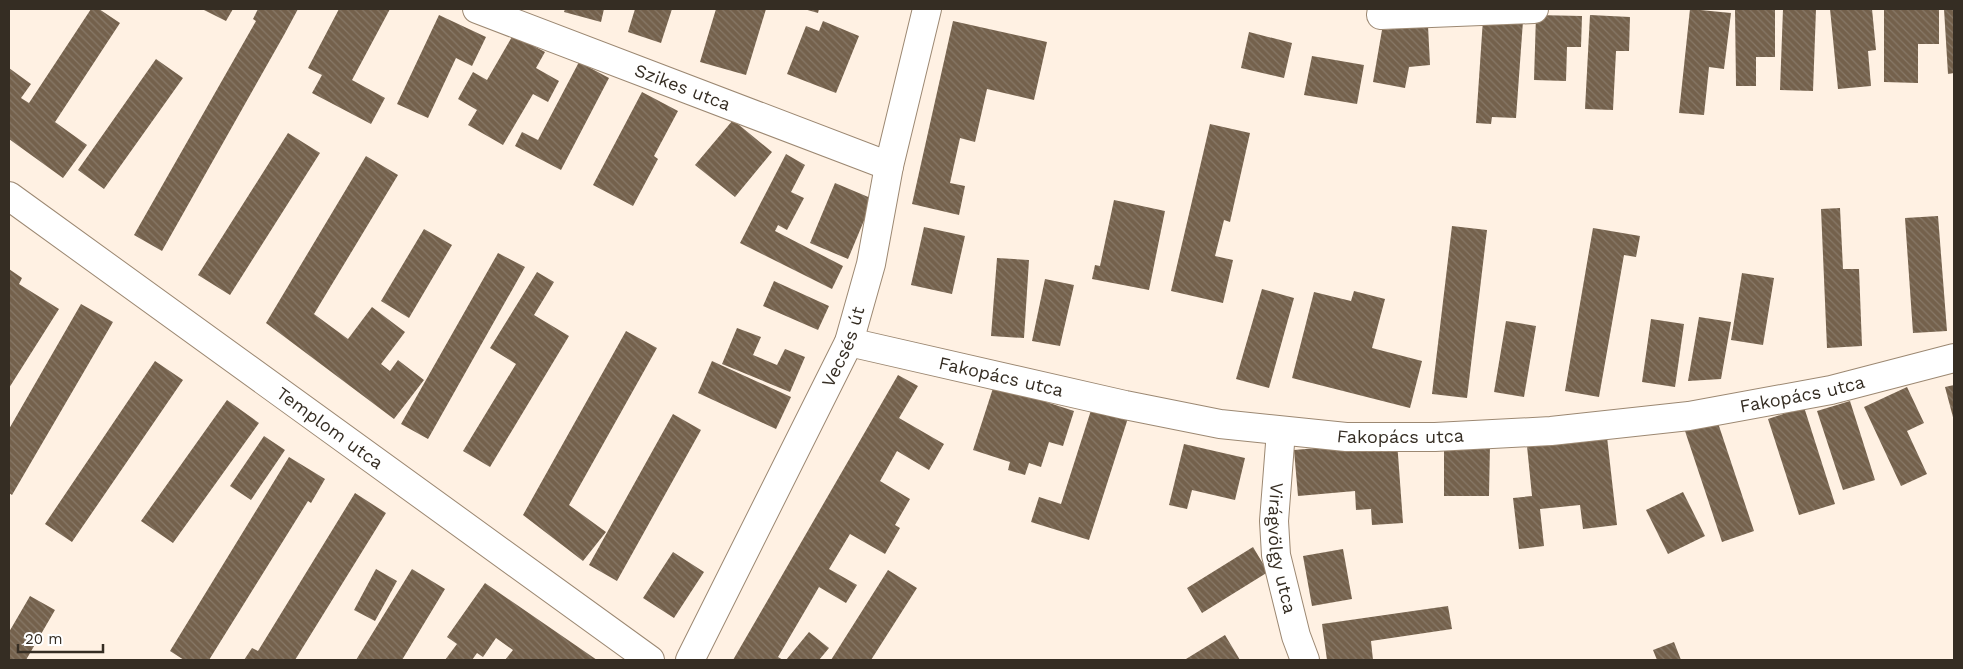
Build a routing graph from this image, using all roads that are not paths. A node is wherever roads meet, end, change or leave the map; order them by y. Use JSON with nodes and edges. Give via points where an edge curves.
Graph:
{"nodes":[{"id":1,"x":477,"y":9,"type":"edge"},
{"id":2,"x":927,"y":9,"type":"edge"},
{"id":3,"x":1382,"y":9,"type":"edge"},
{"id":4,"x":1534,"y":9,"type":"edge"},
{"id":5,"x":890,"y":166,"type":"junction"},
{"id":6,"x":9,"y":196,"type":"edge"},
{"id":7,"x":849,"y":342,"type":"junction"},
{"id":8,"x":1954,"y":358,"type":"edge"},
{"id":9,"x":1281,"y":432,"type":"junction"},
{"id":10,"x":650,"y":660,"type":"edge"},
{"id":11,"x":690,"y":660,"type":"edge"},
{"id":12,"x":1305,"y":660,"type":"edge"}],
"edges":[{"from":1,"to":5,"type":"street","name":"Szikes utca"},
{"from":2,"to":5,"type":"street","name":"Vecsés út"},
{"from":3,"to":4,"type":"street","via":[[1381,15]]},
{"from":5,"to":7,"type":"street","name":"Vecsés út","via":[[871,264]]},
{"from":6,"to":10,"type":"street","name":"Templom utca"},
{"from":7,"to":9,"type":"street","name":"Fakopács utca","via":[[1125,405],[1220,424]]},
{"from":7,"to":11,"type":"street","name":"Vecsés út"},
{"from":8,"to":9,"type":"street","name":"Fakopács utca","via":[[1831,390],[1689,416],[1571,429],[1435,437],[1346,437]]},
{"from":9,"to":12,"type":"street","name":"Virágvölgy utca","via":[[1274,521],[1276,554]]}]}
